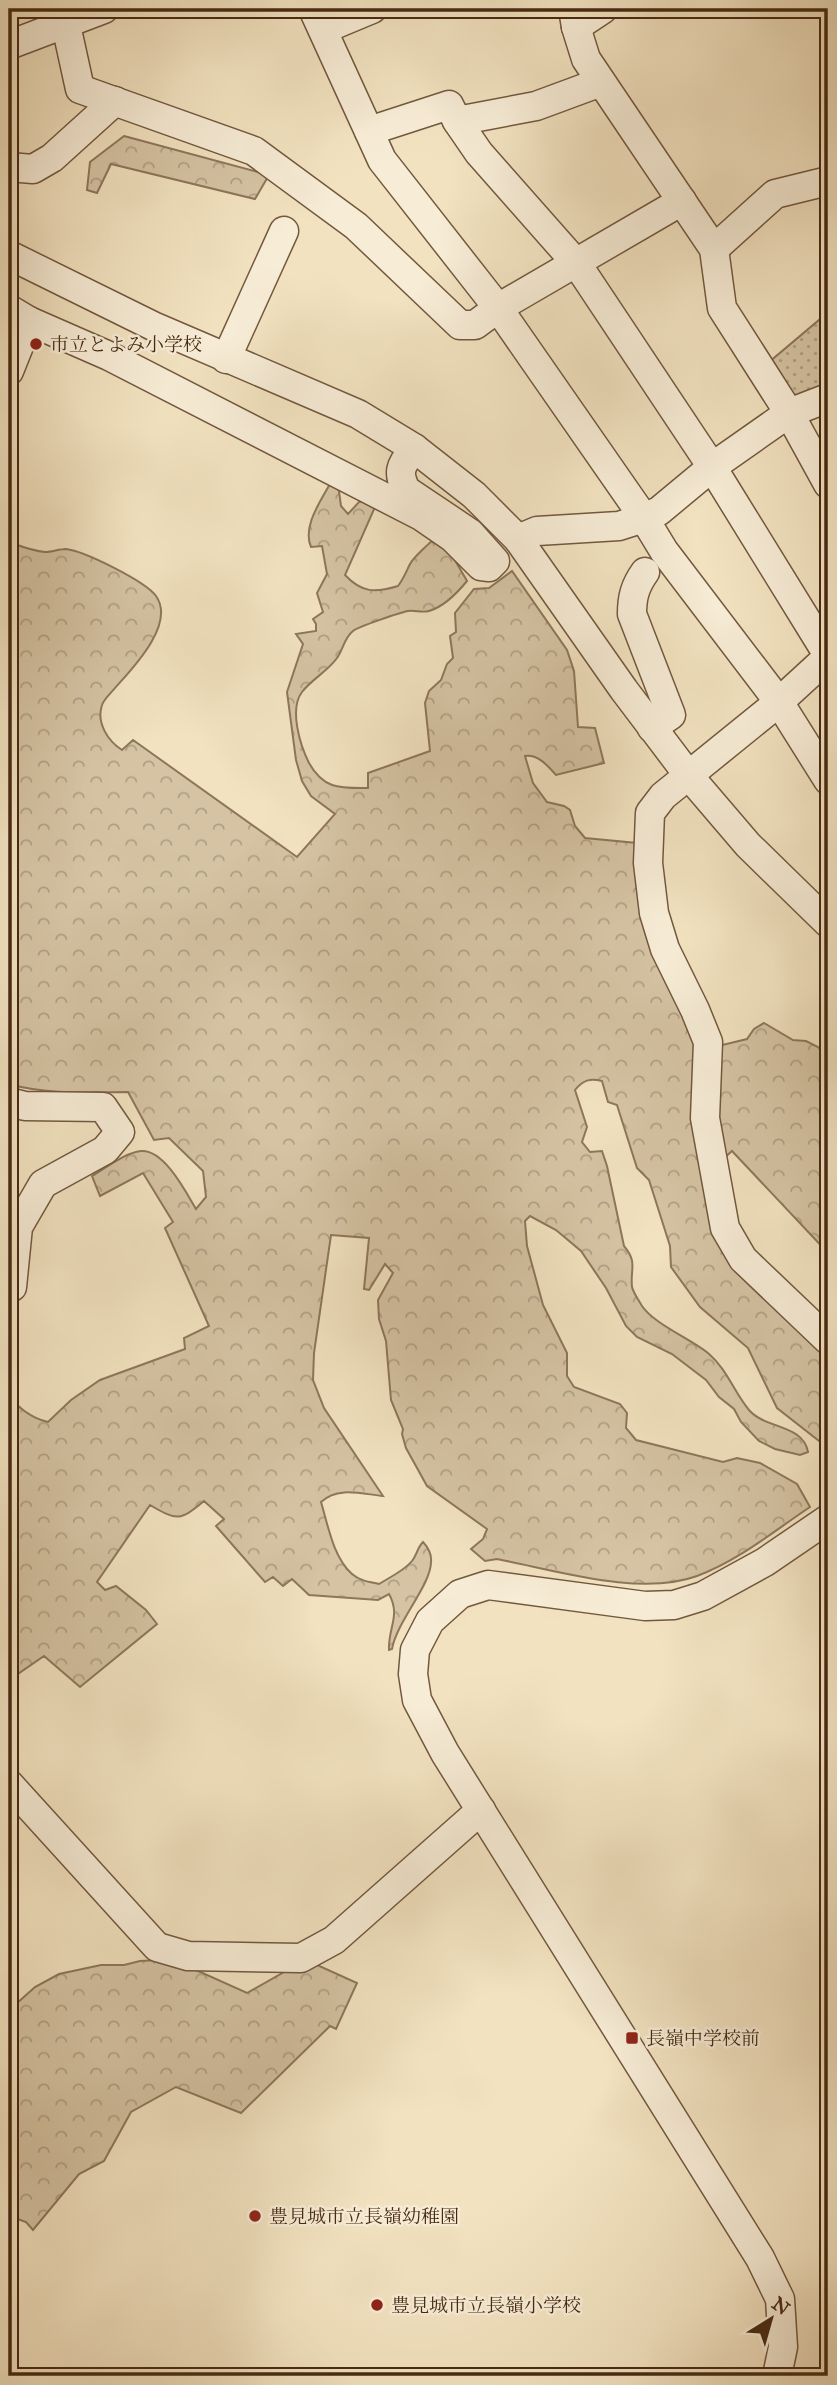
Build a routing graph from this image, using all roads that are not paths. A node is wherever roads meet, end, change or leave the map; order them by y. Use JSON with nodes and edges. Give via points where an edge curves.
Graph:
{"nodes":[{"id":1,"x":104,"y":9,"type":"edge"},
{"id":2,"x":372,"y":9,"type":"edge"},
{"id":3,"x":603,"y":9,"type":"edge"},
{"id":4,"x":65,"y":17,"type":"edge"},
{"id":5,"x":575,"y":18,"type":"edge"},
{"id":6,"x":318,"y":19,"type":"edge"},
{"id":7,"x":9,"y":46,"type":"edge"},
{"id":8,"x":601,"y":82,"type":"junction"},
{"id":9,"x":115,"y":101,"type":"junction"},
{"id":10,"x":457,"y":121,"type":"junction"},
{"id":11,"x":369,"y":131,"type":"junction"},
{"id":12,"x":9,"y":167,"type":"edge"},
{"id":13,"x":828,"y":181,"type":"edge"},
{"id":14,"x":682,"y":201,"type":"junction"},
{"id":15,"x":284,"y":230,"type":"dead end"},
{"id":16,"x":714,"y":249,"type":"junction"},
{"id":17,"x":9,"y":255,"type":"edge"},
{"id":18,"x":577,"y":264,"type":"junction"},
{"id":19,"x":498,"y":308,"type":"junction"},
{"id":20,"x":19,"y":315,"type":"edge"},
{"id":21,"x":226,"y":359,"type":"junction"},
{"id":22,"x":9,"y":370,"type":"edge"},
{"id":23,"x":828,"y":398,"type":"edge"},
{"id":24,"x":789,"y":413,"type":"junction"},
{"id":25,"x":414,"y":448,"type":"junction"},
{"id":26,"x":712,"y":467,"type":"junction"},
{"id":27,"x":828,"y":484,"type":"edge"},
{"id":28,"x":644,"y":518,"type":"junction"},
{"id":29,"x":518,"y":539,"type":"junction"},
{"id":30,"x":645,"y":572,"type":"dead end"},
{"id":31,"x":828,"y":656,"type":"edge"},
{"id":32,"x":779,"y":702,"type":"junction"},
{"id":33,"x":652,"y":728,"type":"junction"},
{"id":34,"x":689,"y":776,"type":"junction"},
{"id":35,"x":828,"y":780,"type":"edge"},
{"id":36,"x":828,"y":923,"type":"edge"},
{"id":37,"x":9,"y":1102,"type":"edge"},
{"id":38,"x":12,"y":1287,"type":"dead end"},
{"id":39,"x":828,"y":1340,"type":"edge"},
{"id":40,"x":828,"y":1519,"type":"edge"},
{"id":41,"x":9,"y":1784,"type":"edge"},
{"id":42,"x":481,"y":1810,"type":"junction"},
{"id":43,"x":777,"y":2376,"type":"edge"}],
"edges":[{"from":1,"to":4,"type":"street"},
{"from":2,"to":6,"type":"street"},
{"from":3,"to":5,"type":"street"},
{"from":4,"to":7,"type":"street"},
{"from":4,"to":9,"type":"street","via":[[80,89]]},
{"from":5,"to":8,"type":"street","via":[[586,58]]},
{"from":6,"to":11,"type":"street"},
{"from":8,"to":10,"type":"street","via":[[536,106]]},
{"from":8,"to":14,"type":"street"},
{"from":9,"to":12,"type":"street","via":[[52,158],[33,169]]},
{"from":9,"to":19,"type":"street","via":[[254,150],[356,226],[460,325],[475,325]]},
{"from":10,"to":11,"type":"street","via":[[449,105]]},
{"from":10,"to":18,"type":"street","via":[[479,153]]},
{"from":11,"to":19,"type":"street","via":[[382,160]]},
{"from":13,"to":16,"type":"street","via":[[775,194]]},
{"from":14,"to":16,"type":"street"},
{"from":14,"to":18,"type":"street"},
{"from":15,"to":21,"type":"street"},
{"from":16,"to":24,"type":"street","via":[[722,309]]},
{"from":17,"to":21,"type":"street"},
{"from":18,"to":19,"type":"street"},
{"from":18,"to":26,"type":"street"},
{"from":19,"to":28,"type":"street"},
{"from":20,"to":22,"type":"street"},
{"from":20,"to":25,"type":"street","via":[[109,356],[421,516],[453,538],[481,566],[489,567],[495,561],[470,533],[406,490],[400,479],[401,467]]},
{"from":21,"to":25,"type":"street","via":[[358,414]]},
{"from":23,"to":24,"type":"street"},
{"from":24,"to":26,"type":"street"},
{"from":24,"to":27,"type":"street"},
{"from":25,"to":29,"type":"street","via":[[474,495]]},
{"from":26,"to":28,"type":"street"},
{"from":26,"to":31,"type":"street"},
{"from":28,"to":29,"type":"street","via":[[619,526],[537,531]]},
{"from":28,"to":32,"type":"street"},
{"from":29,"to":33,"type":"street"},
{"from":30,"to":33,"type":"street","via":[[632,598],[632,614],[671,715]]},
{"from":31,"to":32,"type":"street"},
{"from":32,"to":34,"type":"street"},
{"from":32,"to":35,"type":"street"},
{"from":33,"to":34,"type":"street"},
{"from":34,"to":36,"type":"street","via":[[748,845]]},
{"from":34,"to":39,"type":"street","via":[[650,813],[649,863],[654,913],[665,949],[708,1042],[705,1118],[725,1228],[743,1259]]},
{"from":37,"to":38,"type":"street","via":[[103,1107],[120,1132],[105,1150],[43,1184],[18,1227]]},
{"from":40,"to":42,"type":"street","via":[[765,1562],[674,1605],[488,1585],[460,1594],[430,1621],[415,1650],[413,1674],[416,1700]]},
{"from":41,"to":42,"type":"street","via":[[157,1947],[188,1956],[301,1958],[334,1940]]},
{"from":42,"to":43,"type":"street","via":[[760,2258],[780,2299],[783,2347]]}]}
